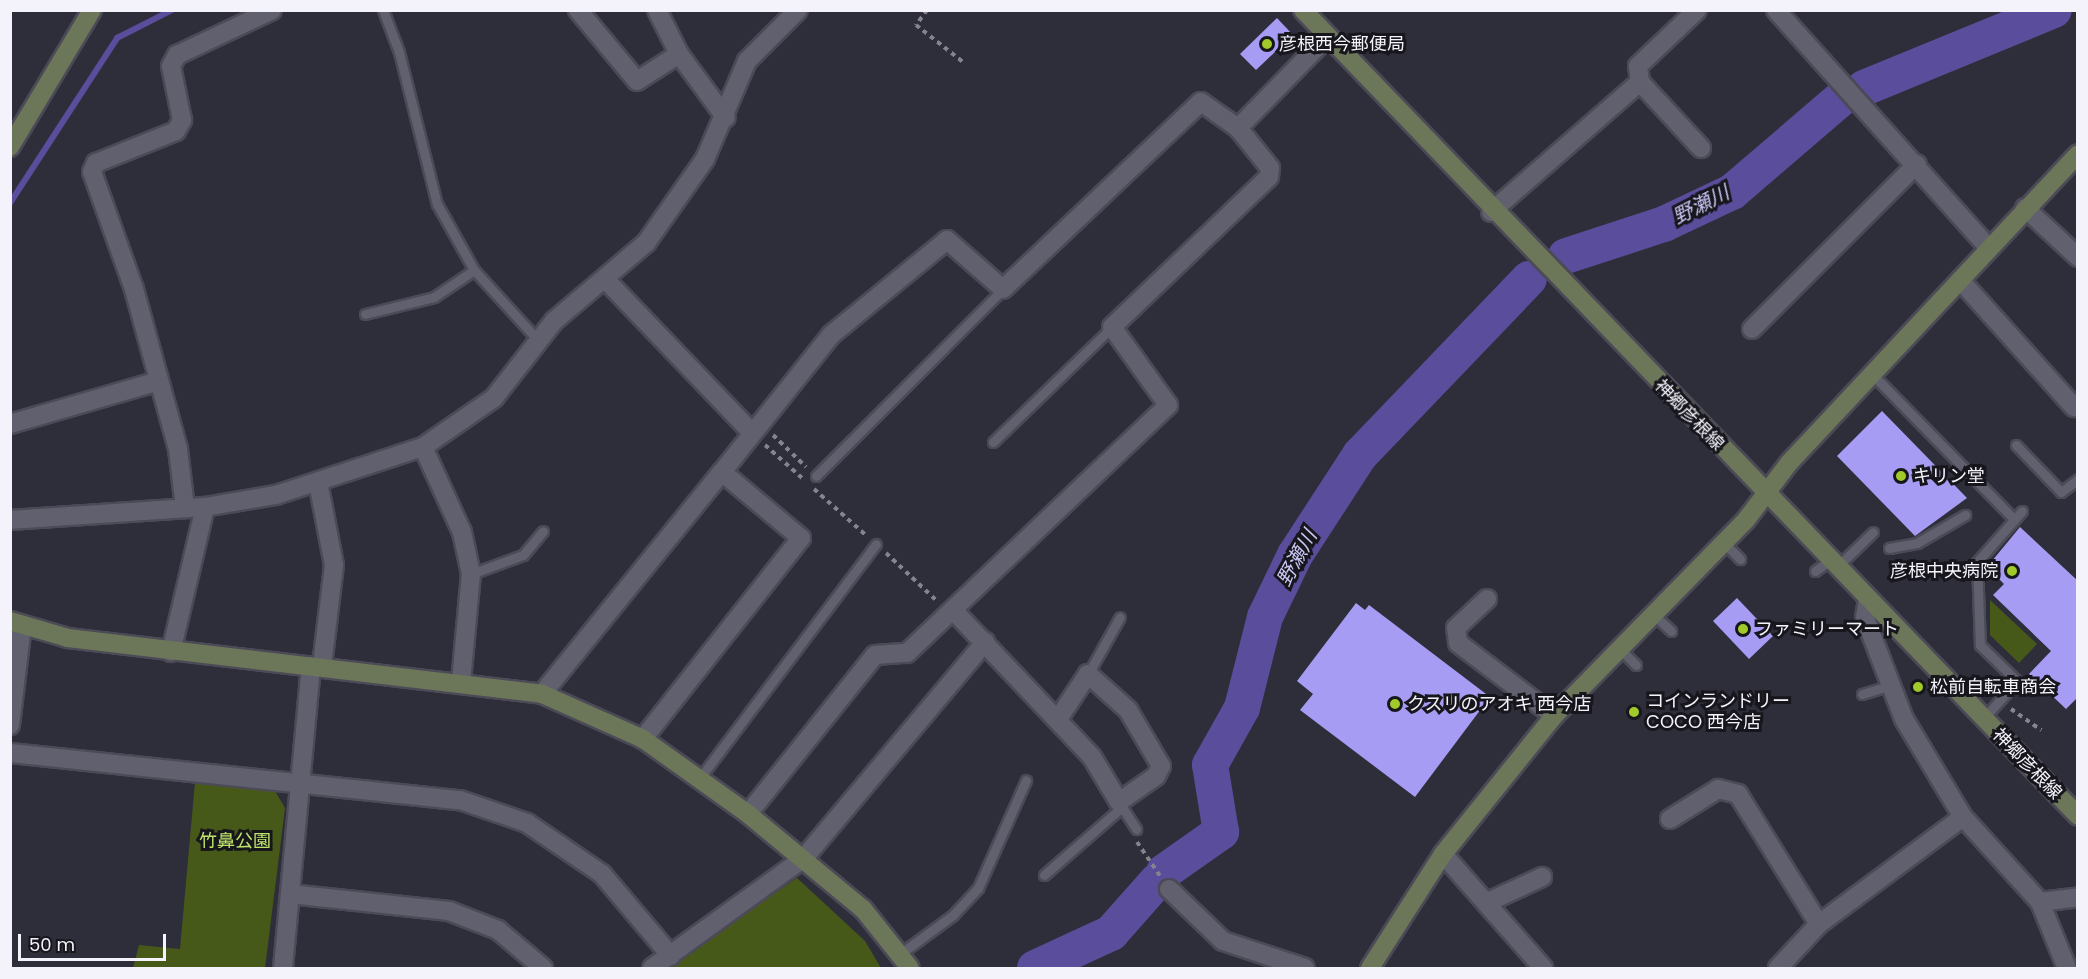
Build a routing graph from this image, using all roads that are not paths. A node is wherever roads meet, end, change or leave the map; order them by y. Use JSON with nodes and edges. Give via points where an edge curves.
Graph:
{"nodes":[{"id":1,"x":92,"y":10,"type":"edge"},
{"id":2,"x":272,"y":10,"type":"edge"},
{"id":3,"x":383,"y":10,"type":"edge"},
{"id":4,"x":578,"y":10,"type":"edge"},
{"id":5,"x":657,"y":10,"type":"edge"},
{"id":6,"x":798,"y":10,"type":"edge"},
{"id":7,"x":1697,"y":10,"type":"edge"},
{"id":8,"x":1305,"y":11,"type":"edge"},
{"id":9,"x":1779,"y":11,"type":"edge"},
{"id":10,"x":1326,"y":38,"type":"junction"},
{"id":11,"x":679,"y":54,"type":"junction"},
{"id":12,"x":1640,"y":82,"type":"junction"},
{"id":13,"x":726,"y":118,"type":"junction"},
{"id":14,"x":1238,"y":128,"type":"junction"},
{"id":15,"x":10,"y":147,"type":"edge"},
{"id":16,"x":1701,"y":148,"type":"dead end"},
{"id":17,"x":2078,"y":154,"type":"edge"},
{"id":18,"x":1917,"y":165,"type":"junction"},
{"id":19,"x":2025,"y":208,"type":"junction"},
{"id":20,"x":1491,"y":212,"type":"junction"},
{"id":21,"x":1988,"y":247,"type":"junction"},
{"id":22,"x":2078,"y":257,"type":"edge"},
{"id":23,"x":474,"y":270,"type":"junction"},
{"id":24,"x":606,"y":280,"type":"junction"},
{"id":25,"x":1960,"y":280,"type":"junction"},
{"id":26,"x":1003,"y":289,"type":"junction"},
{"id":27,"x":365,"y":314,"type":"dead end"},
{"id":28,"x":1112,"y":327,"type":"junction"},
{"id":29,"x":1752,"y":329,"type":"dead end"},
{"id":30,"x":537,"y":339,"type":"junction"},
{"id":31,"x":1872,"y":374,"type":"junction"},
{"id":32,"x":159,"y":381,"type":"junction"},
{"id":33,"x":2074,"y":407,"type":"dead end"},
{"id":34,"x":10,"y":424,"type":"edge"},
{"id":35,"x":757,"y":428,"type":"junction"},
{"id":36,"x":993,"y":442,"type":"dead end"},
{"id":37,"x":2016,"y":445,"type":"dead end"},
{"id":38,"x":423,"y":447,"type":"junction"},
{"id":39,"x":722,"y":472,"type":"junction"},
{"id":40,"x":816,"y":476,"type":"road end"},
{"id":41,"x":2078,"y":479,"type":"edge"},
{"id":42,"x":318,"y":482,"type":"junction"},
{"id":43,"x":1767,"y":492,"type":"junction"},
{"id":44,"x":206,"y":507,"type":"junction"},
{"id":45,"x":185,"y":508,"type":"junction"},
{"id":46,"x":2022,"y":511,"type":"dead end"},
{"id":47,"x":1965,"y":515,"type":"dead end"},
{"id":48,"x":2014,"y":519,"type":"junction"},
{"id":49,"x":10,"y":520,"type":"edge"},
{"id":50,"x":543,"y":531,"type":"dead end"},
{"id":51,"x":1874,"y":532,"type":"dead end"},
{"id":52,"x":1724,"y":543,"type":"junction"},
{"id":53,"x":876,"y":544,"type":"road end"},
{"id":54,"x":1889,"y":548,"type":"dead end"},
{"id":55,"x":1740,"y":559,"type":"dead end"},
{"id":56,"x":1834,"y":564,"type":"junction"},
{"id":57,"x":1815,"y":571,"type":"dead end"},
{"id":58,"x":471,"y":574,"type":"junction"},
{"id":59,"x":1487,"y":599,"type":"dead end"},
{"id":60,"x":1868,"y":599,"type":"junction"},
{"id":61,"x":951,"y":611,"type":"junction"},
{"id":62,"x":1653,"y":614,"type":"junction"},
{"id":63,"x":1120,"y":617,"type":"dead end"},
{"id":64,"x":16,"y":624,"type":"edge"},
{"id":65,"x":1671,"y":631,"type":"dead end"},
{"id":66,"x":985,"y":642,"type":"junction"},
{"id":67,"x":1619,"y":648,"type":"junction"},
{"id":68,"x":171,"y":652,"type":"junction"},
{"id":69,"x":1636,"y":664,"type":"dead end"},
{"id":70,"x":316,"y":666,"type":"junction"},
{"id":71,"x":1088,"y":674,"type":"junction"},
{"id":72,"x":461,"y":681,"type":"junction"},
{"id":73,"x":1891,"y":685,"type":"junction"},
{"id":74,"x":542,"y":694,"type":"junction"},
{"id":75,"x":1862,"y":694,"type":"dead end"},
{"id":76,"x":1554,"y":716,"type":"junction"},
{"id":77,"x":1058,"y":718,"type":"junction"},
{"id":78,"x":1983,"y":718,"type":"junction"},
{"id":79,"x":10,"y":725,"type":"edge"},
{"id":80,"x":643,"y":739,"type":"junction"},
{"id":81,"x":10,"y":753,"type":"edge"},
{"id":82,"x":699,"y":779,"type":"junction"},
{"id":83,"x":1026,"y":780,"type":"dead end"},
{"id":84,"x":300,"y":787,"type":"junction"},
{"id":85,"x":1121,"y":804,"type":"junction"},
{"id":86,"x":748,"y":814,"type":"junction"},
{"id":87,"x":2078,"y":816,"type":"edge"},
{"id":88,"x":1963,"y":817,"type":"junction"},
{"id":89,"x":1670,"y":819,"type":"dead end"},
{"id":90,"x":1136,"y":830,"type":"road end"},
{"id":91,"x":1443,"y":854,"type":"junction"},
{"id":92,"x":804,"y":858,"type":"junction"},
{"id":93,"x":1044,"y":875,"type":"dead end"},
{"id":94,"x":1542,"y":877,"type":"dead end"},
{"id":95,"x":1169,"y":889,"type":"road end"},
{"id":96,"x":290,"y":894,"type":"junction"},
{"id":97,"x":2078,"y":897,"type":"edge"},
{"id":98,"x":2040,"y":902,"type":"junction"},
{"id":99,"x":1486,"y":903,"type":"junction"},
{"id":100,"x":1820,"y":924,"type":"junction"},
{"id":101,"x":671,"y":956,"type":"junction"},
{"id":102,"x":906,"y":964,"type":"edge"},
{"id":103,"x":283,"y":969,"type":"edge"},
{"id":104,"x":543,"y":969,"type":"edge"},
{"id":105,"x":652,"y":969,"type":"edge"},
{"id":106,"x":1305,"y":969,"type":"edge"},
{"id":107,"x":1370,"y":969,"type":"edge"},
{"id":108,"x":1543,"y":969,"type":"edge"},
{"id":109,"x":1778,"y":969,"type":"edge"},
{"id":110,"x":2067,"y":969,"type":"edge"}],
"edges":[{"from":1,"to":15,"type":"street"},
{"from":2,"to":32,"type":"street","via":[[177,55],[171,66],[182,120],[176,131],[96,163],[92,172]]},
{"from":3,"to":23,"type":"lane","via":[[399,52],[437,204]]},
{"from":4,"to":11,"type":"street","via":[[637,81]]},
{"from":5,"to":11,"type":"street"},
{"from":6,"to":13,"type":"street","via":[[747,61]]},
{"from":7,"to":12,"type":"street","via":[[1638,66]]},
{"from":8,"to":10,"type":"street","name":"神郷彦根線"},
{"from":9,"to":18,"type":"street"},
{"from":10,"to":14,"type":"street"},
{"from":10,"to":20,"type":"street","name":"神郷彦根線"},
{"from":11,"to":13,"type":"street"},
{"from":12,"to":16,"type":"street"},
{"from":12,"to":20,"type":"street"},
{"from":13,"to":24,"type":"street","via":[[667,218]]},
{"from":14,"to":26,"type":"street","via":[[1201,102]]},
{"from":14,"to":28,"type":"street","via":[[1270,168],[1269,177]]},
{"from":17,"to":19,"type":"street"},
{"from":18,"to":21,"type":"street"},
{"from":18,"to":29,"type":"street"},
{"from":19,"to":21,"type":"street"},
{"from":19,"to":22,"type":"street"},
{"from":20,"to":43,"type":"street","name":"神郷彦根線"},
{"from":21,"to":25,"type":"street"},
{"from":23,"to":27,"type":"lane","via":[[434,297]]},
{"from":23,"to":30,"type":"lane"},
{"from":24,"to":30,"type":"street"},
{"from":24,"to":35,"type":"street"},
{"from":25,"to":31,"type":"street"},
{"from":25,"to":33,"type":"street"},
{"from":26,"to":35,"type":"street","via":[[947,240],[831,335]]},
{"from":26,"to":40,"type":"lane"},
{"from":28,"to":36,"type":"lane"},
{"from":28,"to":61,"type":"street","via":[[1168,405]]},
{"from":30,"to":38,"type":"street","via":[[494,398]]},
{"from":31,"to":43,"type":"street"},
{"from":31,"to":48,"type":"lane"},
{"from":32,"to":34,"type":"street"},
{"from":32,"to":45,"type":"street","via":[[178,449]]},
{"from":35,"to":39,"type":"street"},
{"from":37,"to":41,"type":"lane","via":[[2061,492]]},
{"from":38,"to":42,"type":"street"},
{"from":38,"to":58,"type":"street","via":[[462,532]]},
{"from":39,"to":74,"type":"street"},
{"from":39,"to":80,"type":"street","via":[[801,538]]},
{"from":42,"to":44,"type":"street"},
{"from":42,"to":70,"type":"street","via":[[334,565]]},
{"from":43,"to":52,"type":"street"},
{"from":43,"to":56,"type":"street","name":"神郷彦根線"},
{"from":44,"to":45,"type":"street"},
{"from":44,"to":68,"type":"street"},
{"from":45,"to":49,"type":"street"},
{"from":46,"to":48,"type":"lane"},
{"from":47,"to":54,"type":"lane","via":[[1917,543]]},
{"from":48,"to":78,"type":"lane","via":[[1977,562],[1980,645],[2017,681]]},
{"from":50,"to":58,"type":"lane","via":[[523,555]]},
{"from":51,"to":56,"type":"lane"},
{"from":52,"to":55,"type":"lane"},
{"from":52,"to":62,"type":"street"},
{"from":53,"to":82,"type":"lane"},
{"from":56,"to":57,"type":"lane"},
{"from":56,"to":60,"type":"street","name":"神郷彦根線"},
{"from":58,"to":72,"type":"street"},
{"from":59,"to":76,"type":"street","via":[[1456,628],[1458,643]]},
{"from":60,"to":73,"type":"street","via":[[1865,618]]},
{"from":60,"to":78,"type":"street","name":"神郷彦根線"},
{"from":61,"to":66,"type":"street"},
{"from":61,"to":86,"type":"street","via":[[907,653],[875,655]]},
{"from":62,"to":65,"type":"lane"},
{"from":62,"to":67,"type":"street"},
{"from":63,"to":71,"type":"lane"},
{"from":64,"to":68,"type":"street"},
{"from":64,"to":79,"type":"street"},
{"from":66,"to":77,"type":"street"},
{"from":66,"to":92,"type":"street"},
{"from":67,"to":69,"type":"lane"},
{"from":67,"to":76,"type":"street"},
{"from":68,"to":70,"type":"street"},
{"from":70,"to":72,"type":"street"},
{"from":70,"to":84,"type":"street"},
{"from":71,"to":77,"type":"street"},
{"from":71,"to":85,"type":"street","via":[[1128,710],[1161,766],[1156,776]]},
{"from":72,"to":74,"type":"street"},
{"from":73,"to":75,"type":"lane"},
{"from":73,"to":88,"type":"street","via":[[1899,721]]},
{"from":74,"to":80,"type":"street"},
{"from":76,"to":91,"type":"street"},
{"from":77,"to":85,"type":"street","via":[[1092,757]]},
{"from":78,"to":87,"type":"street","name":"神郷彦根線"},
{"from":80,"to":82,"type":"street"},
{"from":81,"to":84,"type":"street"},
{"from":82,"to":86,"type":"street"},
{"from":83,"to":102,"type":"lane","via":[[978,888]]},
{"from":84,"to":96,"type":"street"},
{"from":84,"to":101,"type":"street","via":[[460,800],[527,823],[603,874]]},
{"from":85,"to":90,"type":"lane"},
{"from":85,"to":93,"type":"lane"},
{"from":86,"to":92,"type":"street"},
{"from":88,"to":98,"type":"street"},
{"from":88,"to":100,"type":"street"},
{"from":89,"to":100,"type":"street","via":[[1718,789],[1738,794]]},
{"from":91,"to":99,"type":"street"},
{"from":91,"to":107,"type":"street"},
{"from":92,"to":101,"type":"street"},
{"from":92,"to":102,"type":"street","via":[[863,909]]},
{"from":94,"to":99,"type":"street"},
{"from":95,"to":106,"type":"street","via":[[1223,941]]},
{"from":96,"to":103,"type":"street"},
{"from":96,"to":104,"type":"street","via":[[449,911],[498,930]]},
{"from":97,"to":98,"type":"street"},
{"from":98,"to":110,"type":"street"},
{"from":99,"to":108,"type":"street"},
{"from":100,"to":109,"type":"street"},
{"from":101,"to":105,"type":"street"}]}
